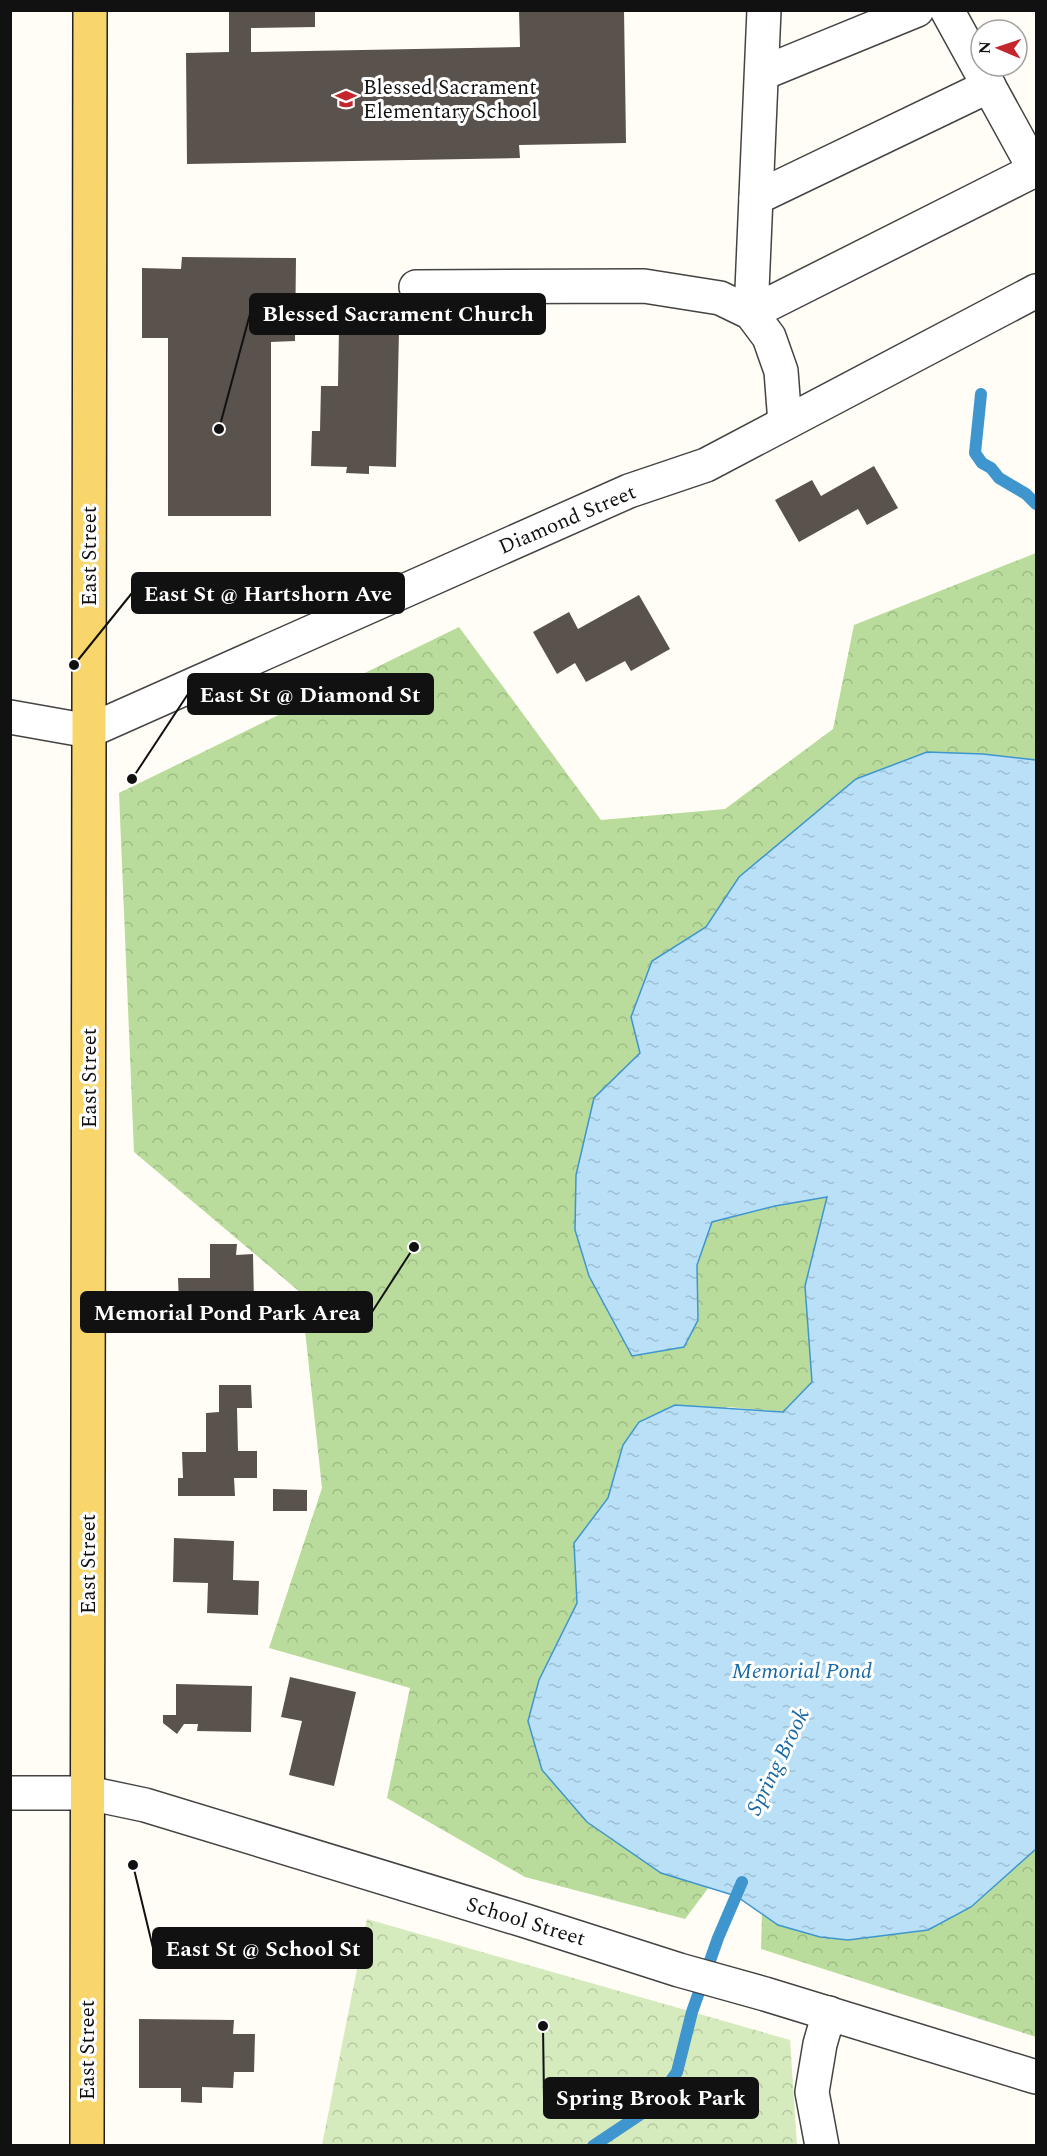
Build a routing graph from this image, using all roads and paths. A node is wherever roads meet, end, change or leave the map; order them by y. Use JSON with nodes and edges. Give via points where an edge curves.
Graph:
{"nodes":[{"id":1,"x":90,"y":10,"type":"edge"},
{"id":2,"x":764,"y":10,"type":"edge"},
{"id":3,"x":916,"y":10,"type":"edge"},
{"id":4,"x":946,"y":10,"type":"edge"},
{"id":5,"x":876,"y":19,"type":"edge"},
{"id":6,"x":763,"y":73,"type":"junction"},
{"id":7,"x":989,"y":86,"type":"junction"},
{"id":8,"x":1036,"y":171,"type":"edge"},
{"id":9,"x":756,"y":198,"type":"junction"},
{"id":10,"x":416,"y":287,"type":"dead end"},
{"id":11,"x":1036,"y":291,"type":"edge"},
{"id":12,"x":751,"y":313,"type":"junction"},
{"id":13,"x":785,"y":423,"type":"junction"},
{"id":14,"x":10,"y":717,"type":"edge"},
{"id":15,"x":89,"y":730,"type":"junction"},
{"id":16,"x":10,"y":1793,"type":"edge"},
{"id":17,"x":88,"y":1793,"type":"junction"},
{"id":18,"x":829,"y":2013,"type":"junction"},
{"id":19,"x":1036,"y":2077,"type":"edge"},
{"id":20,"x":87,"y":2145,"type":"edge"},
{"id":21,"x":822,"y":2145,"type":"edge"}],
"edges":[{"from":1,"to":15,"type":"main road","name":"East Street"},
{"from":2,"to":6,"type":"street"},
{"from":3,"to":5,"type":"street"},
{"from":4,"to":7,"type":"street"},
{"from":5,"to":6,"type":"street"},
{"from":6,"to":9,"type":"street"},
{"from":7,"to":8,"type":"street"},
{"from":7,"to":9,"type":"street"},
{"from":8,"to":12,"type":"street"},
{"from":9,"to":12,"type":"street"},
{"from":10,"to":12,"type":"street","via":[[644,286],[720,298]]},
{"from":11,"to":13,"type":"street","name":"Diamond Street"},
{"from":12,"to":13,"type":"street","via":[[769,337],[781,371]]},
{"from":13,"to":15,"type":"street","name":"Diamond Street","via":[[706,465],[630,491]]},
{"from":14,"to":15,"type":"street"},
{"from":15,"to":17,"type":"main road","name":"East Street"},
{"from":16,"to":17,"type":"street","name":"School Street"},
{"from":17,"to":18,"type":"street","name":"School Street","via":[[145,1805]]},
{"from":17,"to":20,"type":"main road","name":"East Street"},
{"from":18,"to":19,"type":"street","name":"School Street"},
{"from":18,"to":21,"type":"street","via":[[812,2092]]}]}
